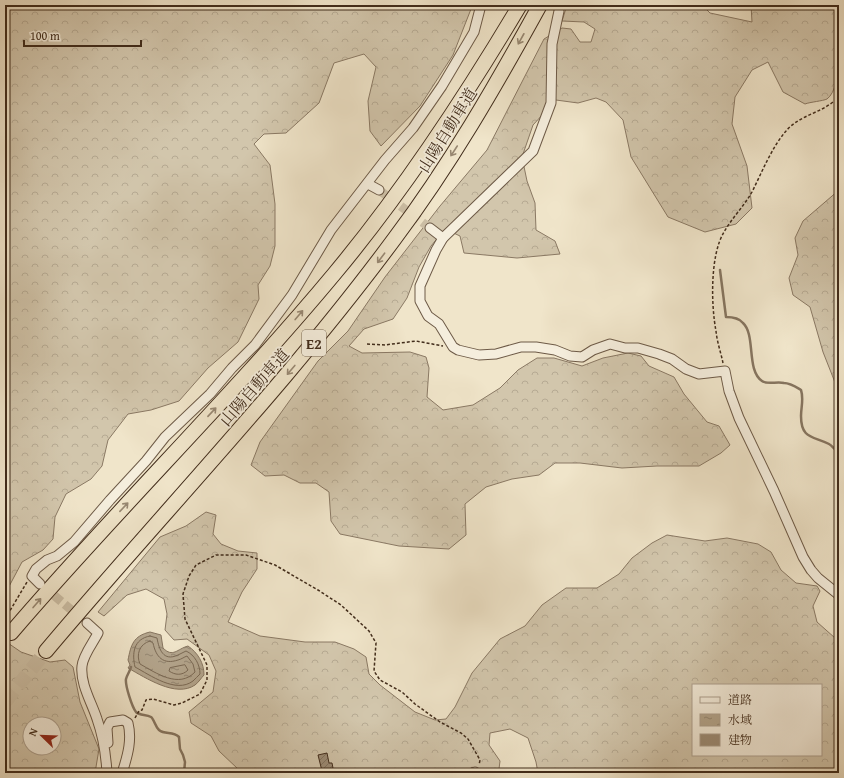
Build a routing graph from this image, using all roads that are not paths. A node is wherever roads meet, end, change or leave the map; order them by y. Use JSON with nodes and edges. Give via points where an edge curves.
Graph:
{"nodes":[{"id":1,"x":481,"y":5,"type":"edge"},
{"id":2,"x":520,"y":5,"type":"edge"},
{"id":3,"x":540,"y":5,"type":"edge"},
{"id":4,"x":559,"y":11,"type":"dead end"},
{"id":5,"x":368,"y":184,"type":"junction"},
{"id":6,"x":379,"y":190,"type":"tunnel mouth"},
{"id":7,"x":430,"y":228,"type":"tunnel mouth"},
{"id":8,"x":443,"y":238,"type":"junction"},
{"id":9,"x":40,"y":584,"type":"tunnel mouth"},
{"id":10,"x":839,"y":595,"type":"edge"},
{"id":11,"x":87,"y":623,"type":"tunnel mouth"},
{"id":12,"x":11,"y":633,"type":"dead end"},
{"id":13,"x":46,"y":651,"type":"tunnel mouth"},
{"id":14,"x":106,"y":760,"type":"junction"},
{"id":15,"x":106,"y":773,"type":"edge"},
{"id":16,"x":123,"y":773,"type":"edge"}],
"edges":[{"from":1,"to":5,"type":"street","via":[[474,32],[442,86],[413,128]]},
{"from":12,"to":2,"type":"highway","name":"山陽自動車道","number":"E2","one_way":true,"via":[[104,528],[250,371],[336,272],[416,168],[451,117]]},
{"from":3,"to":13,"type":"highway","name":"山陽自動車道","number":"E2","one_way":true,"via":[[473,122],[397,236],[356,291],[272,393]]},
{"from":4,"to":8,"type":"street","via":[[552,44],[551,103],[534,151]]},
{"from":5,"to":6,"type":"street"},
{"from":5,"to":9,"type":"street","via":[[331,230],[292,295],[255,345],[210,394],[165,437],[74,542],[36,569],[32,576]]},
{"from":7,"to":8,"type":"street"},
{"from":8,"to":10,"type":"street","via":[[420,286],[420,301],[428,316],[439,324],[453,347],[458,350],[479,355],[496,354],[521,347],[536,347],[582,357],[610,344],[659,354],[699,374],[725,371],[739,418],[803,557],[818,578]]},
{"from":11,"to":14,"type":"street","via":[[98,633],[84,658],[83,681],[98,720]]},
{"from":14,"to":15,"type":"street"},
{"from":14,"to":16,"type":"street","via":[[107,728],[110,722],[122,720],[128,723],[130,732],[129,752]]}]}
